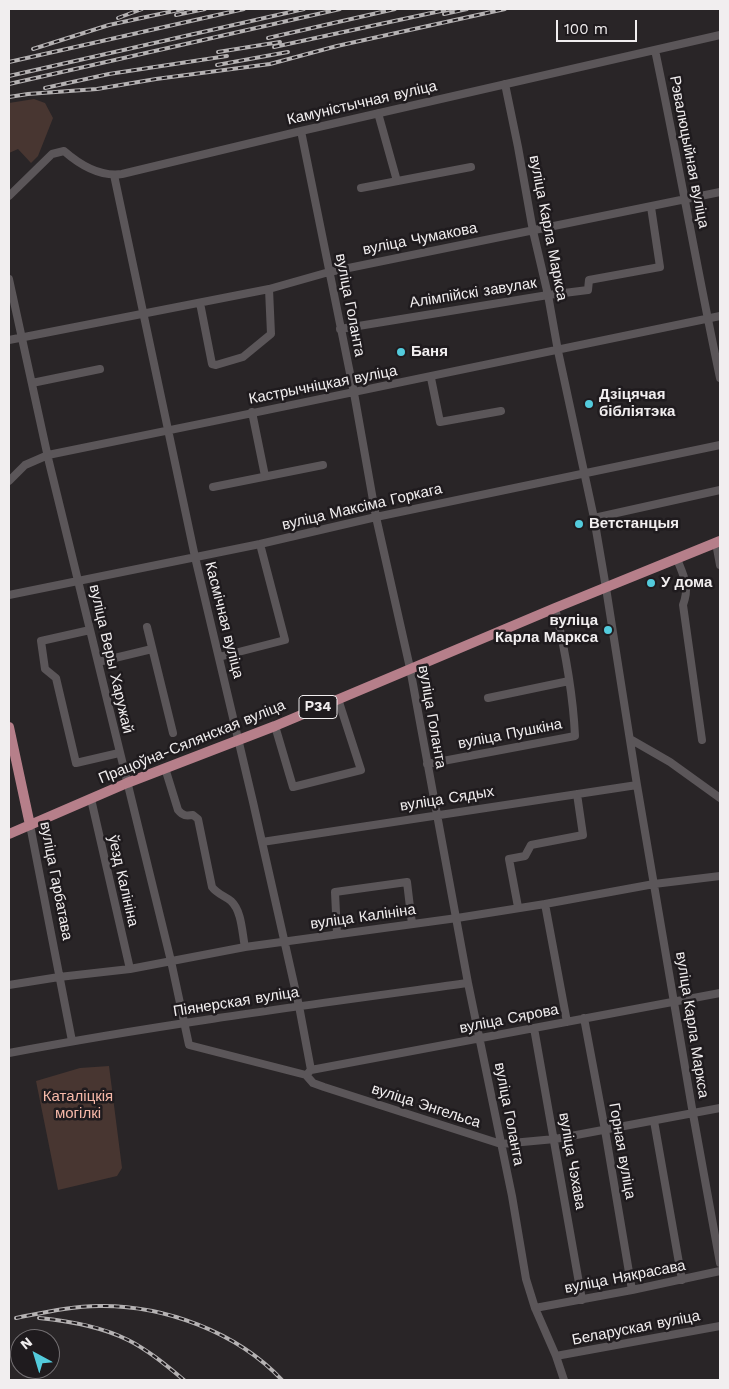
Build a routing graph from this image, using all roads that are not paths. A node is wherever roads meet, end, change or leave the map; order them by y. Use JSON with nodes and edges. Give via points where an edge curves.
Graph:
{"nodes":[{"id":1,"x":720,"y":35,"type":"edge"},
{"id":2,"x":655,"y":50,"type":"junction"},
{"id":3,"x":505,"y":84,"type":"junction"},
{"id":4,"x":378,"y":113,"type":"junction"},
{"id":5,"x":301,"y":131,"type":"junction"},
{"id":6,"x":471,"y":167,"type":"dead end"},
{"id":7,"x":114,"y":175,"type":"junction"},
{"id":8,"x":397,"y":181,"type":"junction"},
{"id":9,"x":361,"y":188,"type":"dead end"},
{"id":10,"x":720,"y":192,"type":"edge"},
{"id":11,"x":9,"y":196,"type":"edge"},
{"id":12,"x":684,"y":199,"type":"junction"},
{"id":13,"x":651,"y":207,"type":"junction"},
{"id":14,"x":532,"y":231,"type":"junction"},
{"id":15,"x":329,"y":272,"type":"junction"},
{"id":16,"x":9,"y":279,"type":"edge"},
{"id":17,"x":269,"y":289,"type":"junction"},
{"id":18,"x":548,"y":294,"type":"junction"},
{"id":19,"x":200,"y":303,"type":"junction"},
{"id":20,"x":144,"y":313,"type":"junction"},
{"id":21,"x":720,"y":316,"type":"edge"},
{"id":22,"x":708,"y":319,"type":"junction"},
{"id":23,"x":340,"y":329,"type":"junction"},
{"id":24,"x":21,"y":338,"type":"junction"},
{"id":25,"x":9,"y":340,"type":"edge"},
{"id":26,"x":558,"y":351,"type":"junction"},
{"id":27,"x":100,"y":369,"type":"dead end"},
{"id":28,"x":431,"y":378,"type":"junction"},
{"id":29,"x":720,"y":378,"type":"edge"},
{"id":30,"x":32,"y":383,"type":"junction"},
{"id":31,"x":354,"y":393,"type":"junction"},
{"id":32,"x":501,"y":411,"type":"dead end"},
{"id":33,"x":252,"y":412,"type":"junction"},
{"id":34,"x":167,"y":430,"type":"junction"},
{"id":35,"x":720,"y":445,"type":"edge"},
{"id":36,"x":48,"y":454,"type":"junction"},
{"id":37,"x":323,"y":465,"type":"dead end"},
{"id":38,"x":584,"y":474,"type":"junction"},
{"id":39,"x":265,"y":476,"type":"junction"},
{"id":40,"x":9,"y":481,"type":"edge"},
{"id":41,"x":213,"y":487,"type":"dead end"},
{"id":42,"x":720,"y":490,"type":"edge"},
{"id":43,"x":376,"y":517,"type":"junction"},
{"id":44,"x":594,"y":518,"type":"junction"},
{"id":45,"x":718,"y":542,"type":"edge"},
{"id":46,"x":260,"y":544,"type":"junction"},
{"id":47,"x":194,"y":557,"type":"junction"},
{"id":48,"x":677,"y":559,"type":"junction"},
{"id":49,"x":720,"y":565,"type":"edge"},
{"id":50,"x":78,"y":580,"type":"junction"},
{"id":51,"x":606,"y":588,"type":"junction"},
{"id":52,"x":9,"y":595,"type":"edge"},
{"id":53,"x":555,"y":608,"type":"junction"},
{"id":54,"x":147,"y":627,"type":"dead end"},
{"id":55,"x":90,"y":630,"type":"junction"},
{"id":56,"x":152,"y":649,"type":"junction"},
{"id":57,"x":219,"y":657,"type":"junction"},
{"id":58,"x":98,"y":662,"type":"junction"},
{"id":59,"x":410,"y":668,"type":"junction"},
{"id":60,"x":570,"y":682,"type":"junction"},
{"id":61,"x":488,"y":698,"type":"dead end"},
{"id":62,"x":338,"y":699,"type":"junction"},
{"id":63,"x":275,"y":726,"type":"junction"},
{"id":64,"x":9,"y":727,"type":"edge"},
{"id":65,"x":174,"y":733,"type":"dead end"},
{"id":66,"x":630,"y":739,"type":"junction"},
{"id":67,"x":238,"y":740,"type":"junction"},
{"id":68,"x":702,"y":740,"type":"dead end"},
{"id":69,"x":119,"y":753,"type":"junction"},
{"id":70,"x":427,"y":764,"type":"junction"},
{"id":71,"x":165,"y":768,"type":"junction"},
{"id":72,"x":127,"y":783,"type":"junction"},
{"id":73,"x":637,"y":785,"type":"junction"},
{"id":74,"x":577,"y":794,"type":"junction"},
{"id":75,"x":91,"y":798,"type":"junction"},
{"id":76,"x":720,"y":798,"type":"edge"},
{"id":77,"x":436,"y":814,"type":"junction"},
{"id":78,"x":30,"y":825,"type":"junction"},
{"id":79,"x":9,"y":834,"type":"edge"},
{"id":80,"x":262,"y":842,"type":"junction"},
{"id":81,"x":720,"y":876,"type":"edge"},
{"id":82,"x":654,"y":884,"type":"junction"},
{"id":83,"x":545,"y":904,"type":"junction"},
{"id":84,"x":518,"y":908,"type":"junction"},
{"id":85,"x":457,"y":918,"type":"junction"},
{"id":86,"x":412,"y":924,"type":"junction"},
{"id":87,"x":337,"y":934,"type":"junction"},
{"id":88,"x":284,"y":943,"type":"junction"},
{"id":89,"x":245,"y":947,"type":"junction"},
{"id":90,"x":171,"y":961,"type":"junction"},
{"id":91,"x":130,"y":969,"type":"junction"},
{"id":92,"x":60,"y":977,"type":"junction"},
{"id":93,"x":468,"y":983,"type":"junction"},
{"id":94,"x":9,"y":985,"type":"edge"},
{"id":95,"x":720,"y":993,"type":"edge"},
{"id":96,"x":674,"y":1003,"type":"junction"},
{"id":97,"x":299,"y":1006,"type":"junction"},
{"id":98,"x":584,"y":1018,"type":"junction"},
{"id":99,"x":567,"y":1022,"type":"junction"},
{"id":100,"x":185,"y":1024,"type":"junction"},
{"id":101,"x":534,"y":1028,"type":"junction"},
{"id":102,"x":480,"y":1039,"type":"junction"},
{"id":103,"x":72,"y":1041,"type":"junction"},
{"id":104,"x":189,"y":1045,"type":"joint"},
{"id":105,"x":9,"y":1053,"type":"edge"},
{"id":106,"x":308,"y":1072,"type":"junction"},
{"id":107,"x":720,"y":1108,"type":"edge"},
{"id":108,"x":693,"y":1114,"type":"junction"},
{"id":109,"x":654,"y":1121,"type":"junction"},
{"id":110,"x":605,"y":1130,"type":"junction"},
{"id":111,"x":555,"y":1139,"type":"junction"},
{"id":112,"x":501,"y":1144,"type":"junction"},
{"id":113,"x":720,"y":1264,"type":"edge"},
{"id":114,"x":720,"y":1271,"type":"edge"},
{"id":115,"x":682,"y":1280,"type":"junction"},
{"id":116,"x":632,"y":1290,"type":"junction"},
{"id":117,"x":582,"y":1300,"type":"junction"},
{"id":118,"x":535,"y":1308,"type":"junction"},
{"id":119,"x":720,"y":1326,"type":"edge"},
{"id":120,"x":556,"y":1356,"type":"junction"},
{"id":121,"x":564,"y":1380,"type":"edge"}],
"edges":[{"from":1,"to":2,"type":"street","name":"Камуністычная вуліца"},
{"from":2,"to":3,"type":"street","name":"Камуністычная вуліца"},
{"from":2,"to":12,"type":"street","name":"Рэвалюцыйная вуліца"},
{"from":3,"to":4,"type":"street","name":"Камуністычная вуліца"},
{"from":3,"to":14,"type":"street","name":"вуліца Карла Маркса"},
{"from":4,"to":5,"type":"street","name":"Камуністычная вуліца"},
{"from":4,"to":8,"type":"street"},
{"from":5,"to":7,"type":"street","name":"Камуністычная вуліца"},
{"from":5,"to":15,"type":"street","name":"вуліца Голанта"},
{"from":6,"to":8,"type":"street"},
{"from":7,"to":11,"type":"street","name":"Камуністычная вуліца","via":[[96,171],[64,151],[52,154]]},
{"from":7,"to":20,"type":"street","name":"Касмічная вуліца"},
{"from":8,"to":9,"type":"street"},
{"from":10,"to":12,"type":"street","name":"вуліца Чумакова"},
{"from":12,"to":13,"type":"street","name":"вуліца Чумакова"},
{"from":12,"to":22,"type":"street","name":"Рэвалюцыйная вуліца"},
{"from":13,"to":14,"type":"street","name":"вуліца Чумакова"},
{"from":13,"to":18,"type":"street","name":"Алімпійскі завулак","via":[[660,267],[588,280],[588,290]]},
{"from":14,"to":15,"type":"street","name":"вуліца Чумакова"},
{"from":14,"to":18,"type":"street","name":"вуліца Карла Маркса"},
{"from":15,"to":17,"type":"street","name":"вуліца Чумакова"},
{"from":15,"to":23,"type":"street","name":"вуліца Голанта"},
{"from":16,"to":24,"type":"street","name":"вуліца Веры Харужай"},
{"from":17,"to":19,"type":"street","name":"вуліца Чумакова"},
{"from":17,"to":19,"type":"street","via":[[271,334],[244,356],[216,365],[212,364]]},
{"from":18,"to":23,"type":"street","name":"Алімпійскі завулак"},
{"from":18,"to":26,"type":"street","name":"вуліца Карла Маркса"},
{"from":19,"to":20,"type":"street","name":"вуліца Чумакова"},
{"from":20,"to":24,"type":"street","name":"вуліца Чумакова"},
{"from":20,"to":34,"type":"street","name":"Касмічная вуліца"},
{"from":21,"to":22,"type":"street","name":"Кастрычніцкая вуліца"},
{"from":22,"to":26,"type":"street","name":"Кастрычніцкая вуліца"},
{"from":22,"to":29,"type":"street","name":"Рэвалюцыйная вуліца"},
{"from":23,"to":31,"type":"street","name":"вуліца Голанта"},
{"from":24,"to":25,"type":"street","name":"вуліца Чумакова"},
{"from":24,"to":30,"type":"street","name":"вуліца Веры Харужай"},
{"from":26,"to":28,"type":"street","name":"Кастрычніцкая вуліца"},
{"from":26,"to":38,"type":"street","name":"вуліца Карла Маркса"},
{"from":27,"to":30,"type":"street"},
{"from":28,"to":31,"type":"street","name":"Кастрычніцкая вуліца"},
{"from":28,"to":32,"type":"street","via":[[436,423]]},
{"from":30,"to":36,"type":"street","name":"вуліца Веры Харужай"},
{"from":31,"to":33,"type":"street","name":"Кастрычніцкая вуліца"},
{"from":31,"to":43,"type":"street","name":"вуліца Голанта"},
{"from":33,"to":34,"type":"street","name":"Кастрычніцкая вуліца"},
{"from":33,"to":39,"type":"street"},
{"from":34,"to":36,"type":"street","name":"Кастрычніцкая вуліца"},
{"from":34,"to":47,"type":"street","name":"Касмічная вуліца"},
{"from":35,"to":38,"type":"street","name":"вуліца Максіма Горкага"},
{"from":36,"to":40,"type":"street","name":"Кастрычніцкая вуліца","via":[[25,465]]},
{"from":36,"to":50,"type":"street","name":"вуліца Веры Харужай"},
{"from":37,"to":39,"type":"street"},
{"from":38,"to":43,"type":"street","name":"вуліца Максіма Горкага"},
{"from":38,"to":44,"type":"street","name":"вуліца Карла Маркса"},
{"from":39,"to":41,"type":"street"},
{"from":42,"to":44,"type":"street"},
{"from":43,"to":46,"type":"street","name":"вуліца Максіма Горкага"},
{"from":43,"to":59,"type":"street","name":"вуліца Голанта"},
{"from":44,"to":51,"type":"street","name":"вуліца Карла Маркса"},
{"from":45,"to":48,"type":"main road","name":"Працоўна-Сялянская вуліца","number":"Р34"},
{"from":45,"to":49,"type":"street"},
{"from":46,"to":47,"type":"street","name":"вуліца Максіма Горкага"},
{"from":46,"to":57,"type":"street","via":[[285,640]]},
{"from":47,"to":50,"type":"street","name":"вуліца Максіма Горкага"},
{"from":47,"to":57,"type":"street","name":"Касмічная вуліца"},
{"from":48,"to":51,"type":"main road","name":"Працоўна-Сялянская вуліца","number":"Р34"},
{"from":48,"to":68,"type":"street","via":[[686,582],[683,605]]},
{"from":50,"to":52,"type":"street","name":"вуліца Максіма Горкага"},
{"from":50,"to":55,"type":"street","name":"вуліца Веры Харужай"},
{"from":51,"to":53,"type":"main road","name":"Працоўна-Сялянская вуліца","number":"Р34"},
{"from":51,"to":66,"type":"street","name":"вуліца Карла Маркса"},
{"from":53,"to":59,"type":"main road","name":"Працоўна-Сялянская вуліца","number":"Р34"},
{"from":53,"to":60,"type":"street","name":"вуліца Пушкіна"},
{"from":54,"to":56,"type":"street"},
{"from":55,"to":58,"type":"street","name":"вуліца Веры Харужай"},
{"from":55,"to":69,"type":"street","via":[[41,641],[45,669],[56,678],[76,763]]},
{"from":56,"to":58,"type":"street"},
{"from":56,"to":65,"type":"street"},
{"from":57,"to":67,"type":"street","name":"Касмічная вуліца"},
{"from":58,"to":69,"type":"street","name":"вуліца Веры Харужай"},
{"from":59,"to":62,"type":"main road","name":"Працоўна-Сялянская вуліца","number":"Р34"},
{"from":59,"to":70,"type":"street","name":"вуліца Голанта"},
{"from":60,"to":61,"type":"street"},
{"from":60,"to":70,"type":"street","name":"вуліца Пушкіна","via":[[575,736]]},
{"from":62,"to":63,"type":"main road","name":"Працоўна-Сялянская вуліца","number":"Р34"},
{"from":62,"to":63,"type":"street","via":[[361,770],[293,787]]},
{"from":63,"to":67,"type":"main road","name":"Працоўна-Сялянская вуліца","number":"Р34"},
{"from":64,"to":78,"type":"main road","name":"вуліца Гарбатава"},
{"from":66,"to":73,"type":"street","name":"вуліца Карла Маркса"},
{"from":66,"to":76,"type":"street","via":[[670,762]]},
{"from":67,"to":71,"type":"main road","name":"Працоўна-Сялянская вуліца","number":"Р34"},
{"from":67,"to":80,"type":"street","name":"Касмічная вуліца"},
{"from":69,"to":72,"type":"street","name":"вуліца Веры Харужай"},
{"from":70,"to":77,"type":"street","name":"вуліца Голанта"},
{"from":71,"to":72,"type":"main road","name":"Працоўна-Сялянская вуліца","number":"Р34"},
{"from":71,"to":89,"type":"street","via":[[178,810],[182,815],[193,815],[198,819],[212,887],[236,907]]},
{"from":72,"to":75,"type":"main road","name":"Працоўна-Сялянская вуліца","number":"Р34"},
{"from":72,"to":90,"type":"street","name":"вуліца Веры Харужай"},
{"from":73,"to":74,"type":"street","name":"вуліца Сядых"},
{"from":73,"to":82,"type":"street","name":"вуліца Карла Маркса"},
{"from":74,"to":77,"type":"street","name":"вуліца Сядых"},
{"from":74,"to":84,"type":"street","via":[[583,835],[531,845],[525,856],[509,859]]},
{"from":75,"to":78,"type":"main road","name":"Працоўна-Сялянская вуліца","number":"Р34"},
{"from":75,"to":91,"type":"street","name":"ўезд Калініна"},
{"from":77,"to":80,"type":"street","name":"вуліца Сядых"},
{"from":77,"to":85,"type":"street","name":"вуліца Голанта"},
{"from":78,"to":79,"type":"main road","name":"Працоўна-Сялянская вуліца","number":"Р34"},
{"from":78,"to":92,"type":"street","name":"вуліца Гарбатава"},
{"from":80,"to":88,"type":"street","name":"Касмічная вуліца"},
{"from":81,"to":82,"type":"street","name":"вуліца Калініна"},
{"from":82,"to":83,"type":"street","name":"вуліца Калініна"},
{"from":82,"to":96,"type":"street","name":"вуліца Карла Маркса"},
{"from":83,"to":84,"type":"street","name":"вуліца Калініна"},
{"from":83,"to":99,"type":"street"},
{"from":84,"to":85,"type":"street","name":"вуліца Калініна"},
{"from":85,"to":86,"type":"street","name":"вуліца Калініна"},
{"from":85,"to":93,"type":"street","name":"вуліца Голанта"},
{"from":86,"to":87,"type":"street","name":"вуліца Калініна"},
{"from":86,"to":87,"type":"street","via":[[407,882],[334,892]]},
{"from":87,"to":88,"type":"street","name":"вуліца Калініна"},
{"from":88,"to":89,"type":"street","name":"вуліца Калініна"},
{"from":88,"to":97,"type":"street","name":"Касмічная вуліца"},
{"from":89,"to":90,"type":"street","name":"вуліца Калініна"},
{"from":90,"to":91,"type":"street","name":"вуліца Калініна"},
{"from":90,"to":100,"type":"street","name":"вуліца Веры Харужай"},
{"from":91,"to":92,"type":"street","name":"вуліца Калініна"},
{"from":92,"to":94,"type":"street","name":"вуліца Калініна"},
{"from":92,"to":103,"type":"street","name":"вуліца Гарбатава"},
{"from":93,"to":97,"type":"street","name":"Піянерская вуліца"},
{"from":93,"to":102,"type":"street","name":"вуліца Голанта"},
{"from":95,"to":96,"type":"street","name":"вуліца Сярова"},
{"from":96,"to":98,"type":"street","name":"вуліца Сярова"},
{"from":96,"to":108,"type":"street","name":"вуліца Карла Маркса"},
{"from":97,"to":100,"type":"street","name":"Піянерская вуліца"},
{"from":97,"to":106,"type":"street","name":"Касмічная вуліца"},
{"from":98,"to":99,"type":"street","name":"вуліца Сярова"},
{"from":98,"to":110,"type":"street","name":"Горная вуліца"},
{"from":99,"to":101,"type":"street","name":"вуліца Сярова"},
{"from":100,"to":103,"type":"street","name":"Піянерская вуліца"},
{"from":100,"to":104,"type":"street","name":"вуліца Веры Харужай"},
{"from":101,"to":102,"type":"street","name":"вуліца Сярова"},
{"from":101,"to":111,"type":"street","name":"вуліца Чэхава"},
{"from":102,"to":106,"type":"street","name":"вуліца Сярова"},
{"from":102,"to":112,"type":"street","name":"вуліца Голанта"},
{"from":103,"to":105,"type":"street","name":"Піянерская вуліца"},
{"from":104,"to":106,"type":"street","name":"вуліца Энгельса"},
{"from":106,"to":112,"type":"street","name":"вуліца Энгельса","via":[[313,1083]]},
{"from":107,"to":108,"type":"street","name":"вуліца Энгельса"},
{"from":108,"to":109,"type":"street","name":"вуліца Энгельса"},
{"from":108,"to":113,"type":"street","name":"вуліца Карла Маркса"},
{"from":109,"to":110,"type":"street","name":"вуліца Энгельса"},
{"from":109,"to":115,"type":"street"},
{"from":110,"to":111,"type":"street","name":"вуліца Энгельса"},
{"from":110,"to":116,"type":"street","name":"Горная вуліца"},
{"from":111,"to":112,"type":"street","name":"вуліца Энгельса"},
{"from":111,"to":117,"type":"street","name":"вуліца Чэхава"},
{"from":112,"to":118,"type":"street","name":"вуліца Голанта","via":[[526,1279]]},
{"from":114,"to":115,"type":"street","name":"вуліца Някрасава"},
{"from":115,"to":116,"type":"street","name":"вуліца Някрасава"},
{"from":116,"to":117,"type":"street","name":"вуліца Някрасава"},
{"from":117,"to":118,"type":"street","name":"вуліца Някрасава"},
{"from":118,"to":120,"type":"street","name":"вуліца Голанта"},
{"from":119,"to":120,"type":"street","name":"Беларуская вуліца"},
{"from":120,"to":121,"type":"street","name":"вуліца Голанта"}]}
